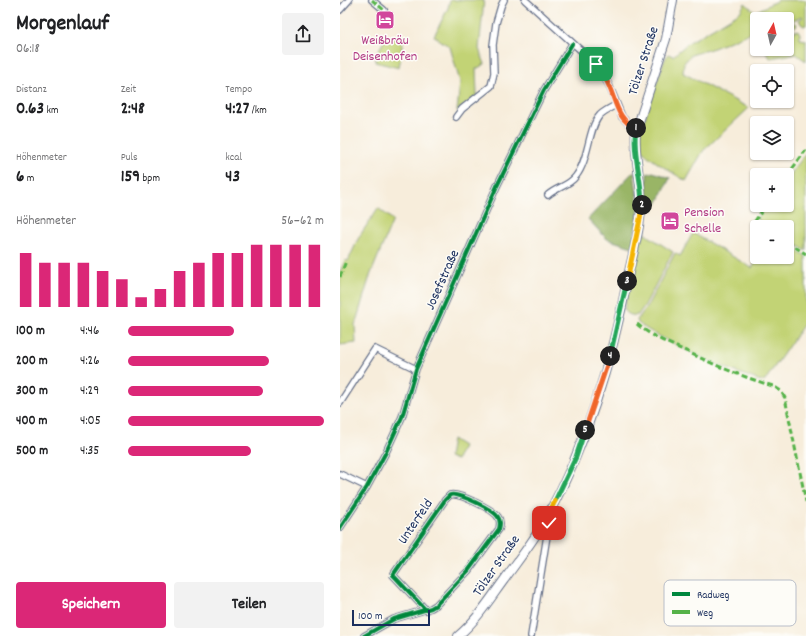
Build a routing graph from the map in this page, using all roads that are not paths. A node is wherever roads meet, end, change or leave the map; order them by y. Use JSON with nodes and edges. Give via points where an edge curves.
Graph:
{"nodes":[{"id":1,"x":349,"y":0,"type":"edge"},
{"id":2,"x":372,"y":0,"type":"edge"},
{"id":3,"x":504,"y":0,"type":"edge"},
{"id":4,"x":525,"y":0,"type":"edge"},
{"id":5,"x":673,"y":0,"type":"edge"},
{"id":6,"x":340,"y":10,"type":"edge"},
{"id":7,"x":384,"y":10,"type":"dead end"},
{"id":8,"x":572,"y":44,"type":"junction"},
{"id":9,"x":616,"y":105,"type":"junction"},
{"id":10,"x":456,"y":117,"type":"dead end"},
{"id":11,"x":636,"y":128,"type":"junction"},
{"id":12,"x":548,"y":195,"type":"dead end"},
{"id":13,"x":416,"y":369,"type":"junction"},
{"id":14,"x":340,"y":403,"type":"edge"},
{"id":15,"x":340,"y":474,"type":"edge"},
{"id":16,"x":367,"y":487,"type":"junction"},
{"id":17,"x":546,"y":519,"type":"junction"},
{"id":18,"x":340,"y":528,"type":"edge"},
{"id":19,"x":426,"y":610,"type":"junction"},
{"id":20,"x":364,"y":636,"type":"edge"},
{"id":21,"x":458,"y":636,"type":"edge"},
{"id":22,"x":531,"y":636,"type":"edge"}],
"edges":[{"from":1,"to":6,"type":"street"},
{"from":2,"to":7,"type":"street"},
{"from":3,"to":10,"type":"street","via":[[496,23],[491,86],[462,109]]},
{"from":4,"to":8,"type":"street"},
{"from":5,"to":11,"type":"main road","name":"Tölzer Straße","via":[[666,39]]},
{"from":8,"to":9,"type":"street","via":[[596,64],[609,85]]},
{"from":8,"to":13,"type":"street","name":"Josefstraße","via":[[525,127]]},
{"from":9,"to":11,"type":"street","via":[[625,121]]},
{"from":9,"to":12,"type":"street","via":[[600,116],[595,123],[582,166],[575,178]]},
{"from":11,"to":17,"type":"main road","name":"Tölzer Straße","via":[[635,145],[642,204],[621,314],[587,425]]},
{"from":13,"to":14,"type":"street","via":[[375,349]]},
{"from":13,"to":16,"type":"street","name":"Josefstraße","via":[[402,417]]},
{"from":15,"to":16,"type":"street"},
{"from":16,"to":18,"type":"street","name":"Josefstraße"},
{"from":17,"to":21,"type":"main road","name":"Tölzer Straße","via":[[483,610]]},
{"from":17,"to":22,"type":"street","via":[[549,523]]},
{"from":19,"to":19,"type":"street","name":"Unterfeld","via":[[436,605],[468,571],[499,529],[499,518],[496,514],[453,494],[445,500],[393,575]]},
{"from":19,"to":20,"type":"street","via":[[394,619]]}]}
